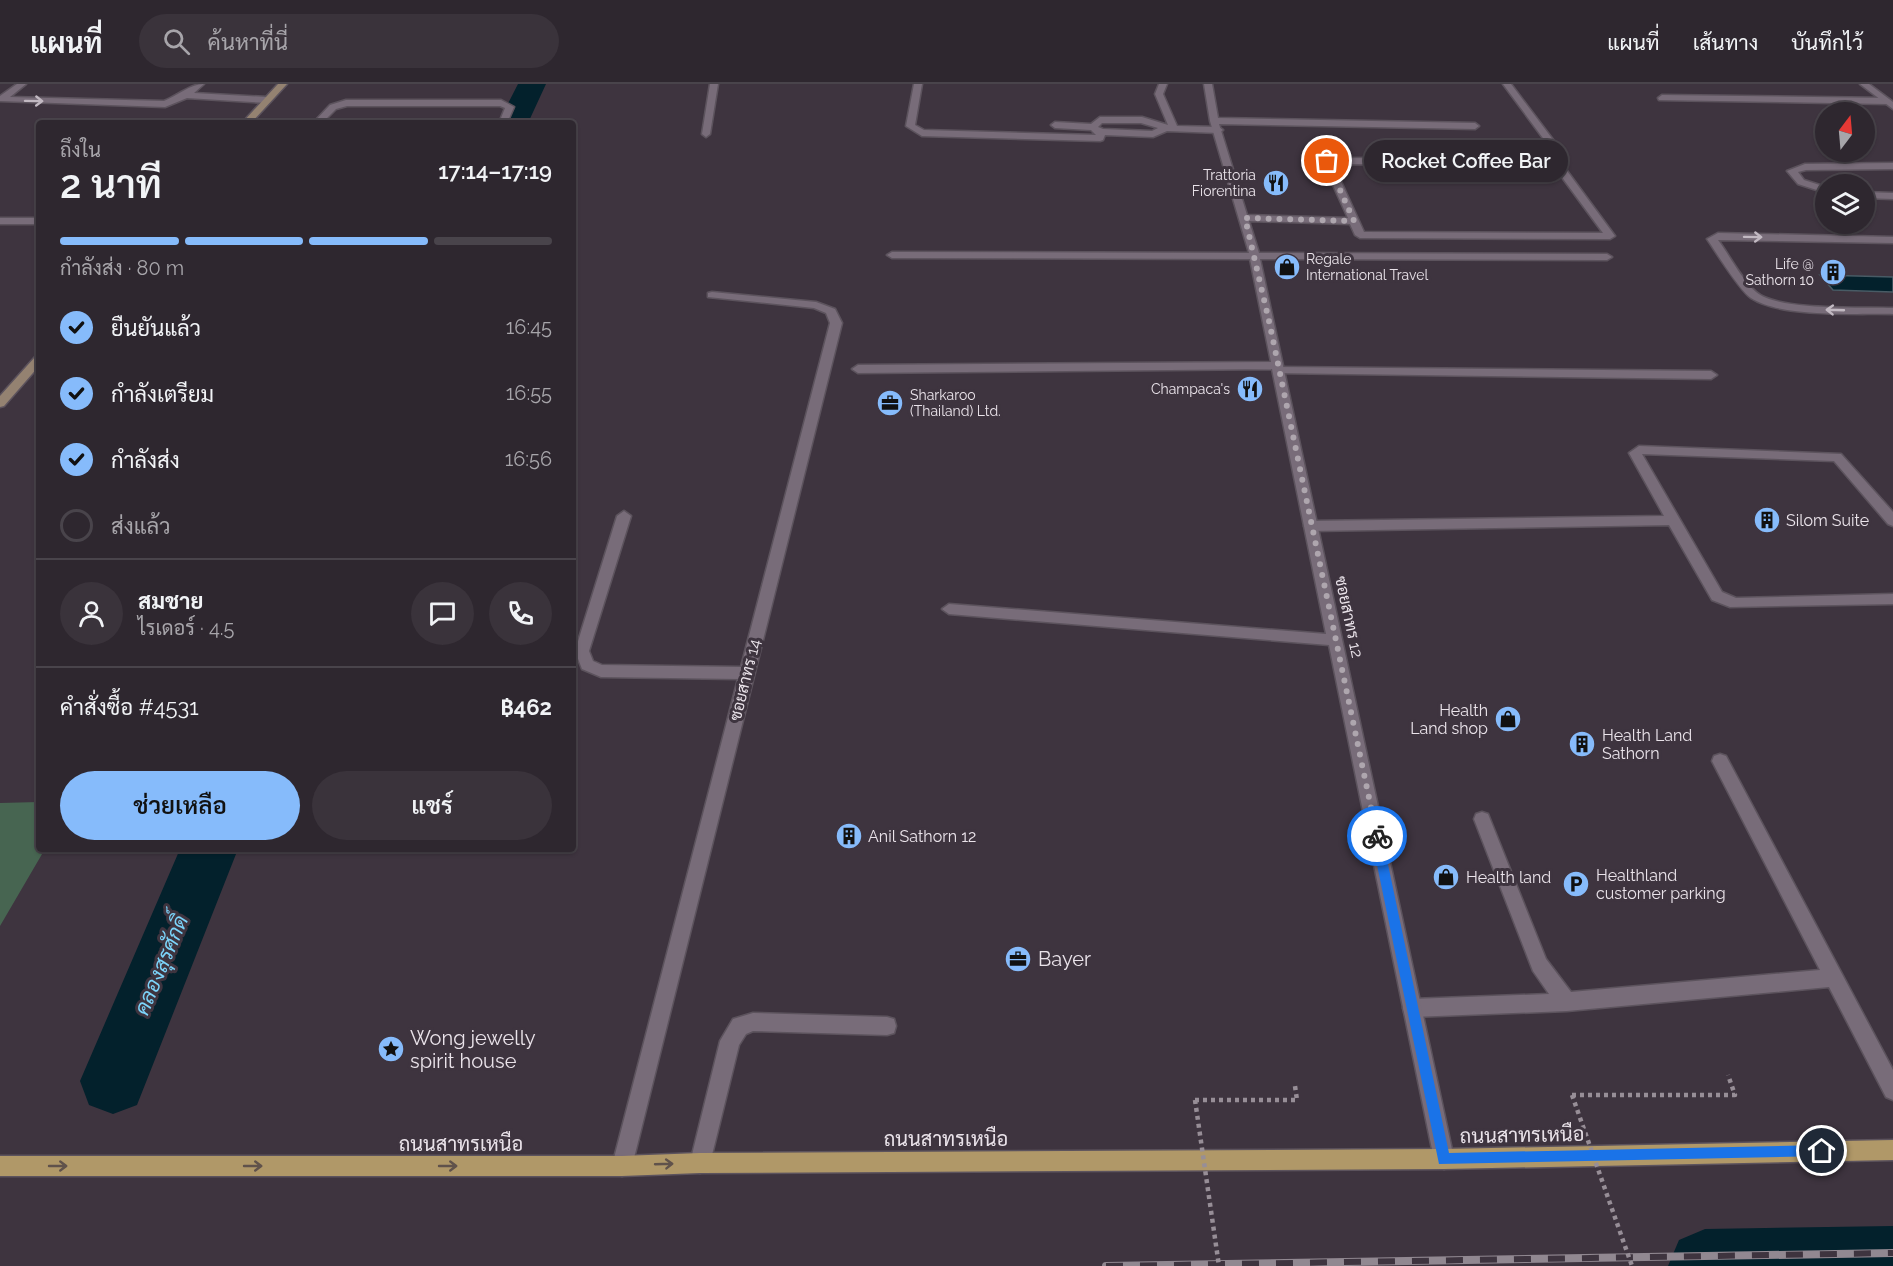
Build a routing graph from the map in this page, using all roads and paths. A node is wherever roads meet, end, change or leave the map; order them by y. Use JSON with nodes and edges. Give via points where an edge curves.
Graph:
{"nodes":[{"id":1,"x":22,"y":84,"type":"edge"},
{"id":2,"x":200,"y":84,"type":"edge"},
{"id":3,"x":283,"y":84,"type":"edge"},
{"id":4,"x":714,"y":84,"type":"edge"},
{"id":5,"x":918,"y":84,"type":"edge"},
{"id":6,"x":1163,"y":84,"type":"edge"},
{"id":7,"x":1208,"y":84,"type":"edge"},
{"id":8,"x":1508,"y":84,"type":"edge"},
{"id":9,"x":1864,"y":84,"type":"edge"},
{"id":10,"x":186,"y":95,"type":"junction"},
{"id":11,"x":1662,"y":98,"type":"dead end"},
{"id":12,"x":267,"y":100,"type":"junction"},
{"id":13,"x":1890,"y":104,"type":"edge"},
{"id":14,"x":249,"y":120,"type":"edge"},
{"id":15,"x":320,"y":120,"type":"edge"},
{"id":16,"x":504,"y":120,"type":"edge"},
{"id":17,"x":1055,"y":125,"type":"dead end"},
{"id":18,"x":1217,"y":125,"type":"junction"},
{"id":19,"x":1475,"y":126,"type":"dead end"},
{"id":20,"x":1170,"y":128,"type":"junction"},
{"id":21,"x":1097,"y":130,"type":"junction"},
{"id":22,"x":706,"y":134,"type":"dead end"},
{"id":23,"x":1560,"y":155,"type":"dead end"},
{"id":24,"x":1893,"y":166,"type":"edge"},
{"id":25,"x":1815,"y":186,"type":"edge"},
{"id":26,"x":1875,"y":195,"type":"edge"},
{"id":27,"x":1893,"y":196,"type":"edge"},
{"id":28,"x":1245,"y":218,"type":"junction"},
{"id":29,"x":0,"y":221,"type":"edge"},
{"id":30,"x":36,"y":221,"type":"edge"},
{"id":31,"x":1354,"y":221,"type":"junction"},
{"id":32,"x":1893,"y":240,"type":"edge"},
{"id":33,"x":1254,"y":254,"type":"junction"},
{"id":34,"x":891,"y":255,"type":"dead end"},
{"id":35,"x":1607,"y":256,"type":"dead end"},
{"id":36,"x":712,"y":295,"type":"dead end"},
{"id":37,"x":1893,"y":311,"type":"edge"},
{"id":38,"x":36,"y":362,"type":"edge"},
{"id":39,"x":1279,"y":368,"type":"junction"},
{"id":40,"x":858,"y":369,"type":"dead end"},
{"id":41,"x":1711,"y":375,"type":"dead end"},
{"id":42,"x":0,"y":403,"type":"edge"},
{"id":43,"x":624,"y":516,"type":"dead end"},
{"id":44,"x":1673,"y":520,"type":"junction"},
{"id":45,"x":1893,"y":521,"type":"edge"},
{"id":46,"x":1311,"y":526,"type":"junction"},
{"id":47,"x":1893,"y":599,"type":"edge"},
{"id":48,"x":949,"y":609,"type":"dead end"},
{"id":49,"x":1336,"y":640,"type":"junction"},
{"id":50,"x":747,"y":673,"type":"junction"},
{"id":51,"x":1720,"y":762,"type":"dead end"},
{"id":52,"x":1482,"y":819,"type":"dead end"},
{"id":53,"x":1834,"y":978,"type":"junction"},
{"id":54,"x":1567,"y":1002,"type":"junction"},
{"id":55,"x":1412,"y":1008,"type":"junction"},
{"id":56,"x":887,"y":1026,"type":"dead end"},
{"id":57,"x":1728,"y":1075,"type":"dead end"},
{"id":58,"x":1294,"y":1086,"type":"dead end"},
{"id":59,"x":1893,"y":1090,"type":"edge"},
{"id":60,"x":1893,"y":1150,"type":"edge"},
{"id":61,"x":1444,"y":1159,"type":"junction"},
{"id":62,"x":700,"y":1163,"type":"junction"},
{"id":63,"x":0,"y":1166,"type":"edge"},
{"id":64,"x":622,"y":1166,"type":"junction"},
{"id":65,"x":1219,"y":1266,"type":"edge"},
{"id":66,"x":1632,"y":1266,"type":"edge"}],
"edges":[{"from":1,"to":10,"type":"street","one_way":true,"via":[[2,99],[165,104]]},
{"from":2,"to":10,"type":"street"},
{"from":3,"to":12,"type":"street"},
{"from":4,"to":22,"type":"street"},
{"from":5,"to":21,"type":"street","via":[[910,126],[922,133],[1100,138]]},
{"from":6,"to":20,"type":"street","via":[[1159,94]]},
{"from":7,"to":18,"type":"street","name":"ซอยสาทร 12"},
{"from":8,"to":23,"type":"street"},
{"from":9,"to":13,"type":"street"},
{"from":10,"to":12,"type":"street"},
{"from":11,"to":13,"type":"street"},
{"from":12,"to":14,"type":"street"},
{"from":15,"to":16,"type":"street","via":[[333,107],[346,104],[501,103],[510,107]]},
{"from":17,"to":21,"type":"street"},
{"from":18,"to":19,"type":"street"},
{"from":18,"to":20,"type":"street"},
{"from":18,"to":28,"type":"street","name":"ซอยสาทร 12"},
{"from":20,"to":21,"type":"street","via":[[1153,134]]},
{"from":20,"to":21,"type":"street","via":[[1152,121],[1100,120]]},
{"from":24,"to":25,"type":"street","via":[[1805,167],[1792,171],[1801,182]]},
{"from":26,"to":27,"type":"street"},
{"from":28,"to":31,"type":"street"},
{"from":28,"to":33,"type":"street","name":"ซอยสาทร 12"},
{"from":29,"to":30,"type":"street"},
{"from":31,"to":31,"type":"street","via":[[1327,161],[1556,162],[1610,236],[1360,235]]},
{"from":37,"to":32,"type":"street","one_way":true,"via":[[1794,309],[1767,302],[1753,295],[1712,239],[1718,236]]},
{"from":33,"to":34,"type":"street"},
{"from":33,"to":35,"type":"street"},
{"from":33,"to":39,"type":"street","name":"ซอยสาทร 12"},
{"from":36,"to":50,"type":"street","name":"ซอยสาทร 14","via":[[816,305],[831,311],[836,322]]},
{"from":38,"to":42,"type":"street"},
{"from":39,"to":40,"type":"street"},
{"from":39,"to":41,"type":"street"},
{"from":39,"to":46,"type":"street","name":"ซอยสาทร 12"},
{"from":43,"to":50,"type":"street","via":[[582,651],[587,665],[601,671]]},
{"from":44,"to":45,"type":"street","via":[[1636,456],[1639,450],[1837,457]]},
{"from":44,"to":46,"type":"street"},
{"from":44,"to":47,"type":"street","via":[[1717,596],[1726,600],[1735,603]]},
{"from":46,"to":49,"type":"street","name":"ซอยสาทร 12"},
{"from":48,"to":49,"type":"street"},
{"from":49,"to":55,"type":"street","name":"ซอยสาทร 12"},
{"from":50,"to":64,"type":"street","name":"ซอยสาทร 14"},
{"from":51,"to":53,"type":"street"},
{"from":52,"to":54,"type":"street","via":[[1539,965]]},
{"from":53,"to":54,"type":"street"},
{"from":53,"to":59,"type":"street"},
{"from":54,"to":55,"type":"street"},
{"from":55,"to":61,"type":"street","name":"ซอยสาทร 12"},
{"from":56,"to":62,"type":"street","via":[[753,1022],[740,1026],[730,1041]]},
{"from":57,"to":66,"type":"path","bridge":true,"via":[[1735,1095],[1572,1095]]},
{"from":58,"to":65,"type":"path","bridge":true,"via":[[1297,1100],[1195,1101]]},
{"from":60,"to":61,"type":"main road","name":"ถนนสาทรเหนือ"},
{"from":61,"to":62,"type":"main road","name":"ถนนสาทรเหนือ"},
{"from":64,"to":62,"type":"main road","name":"ถนนสาทรเหนือ","one_way":true},
{"from":63,"to":64,"type":"main road","name":"ถนนสาทรเหนือ","one_way":true}]}
